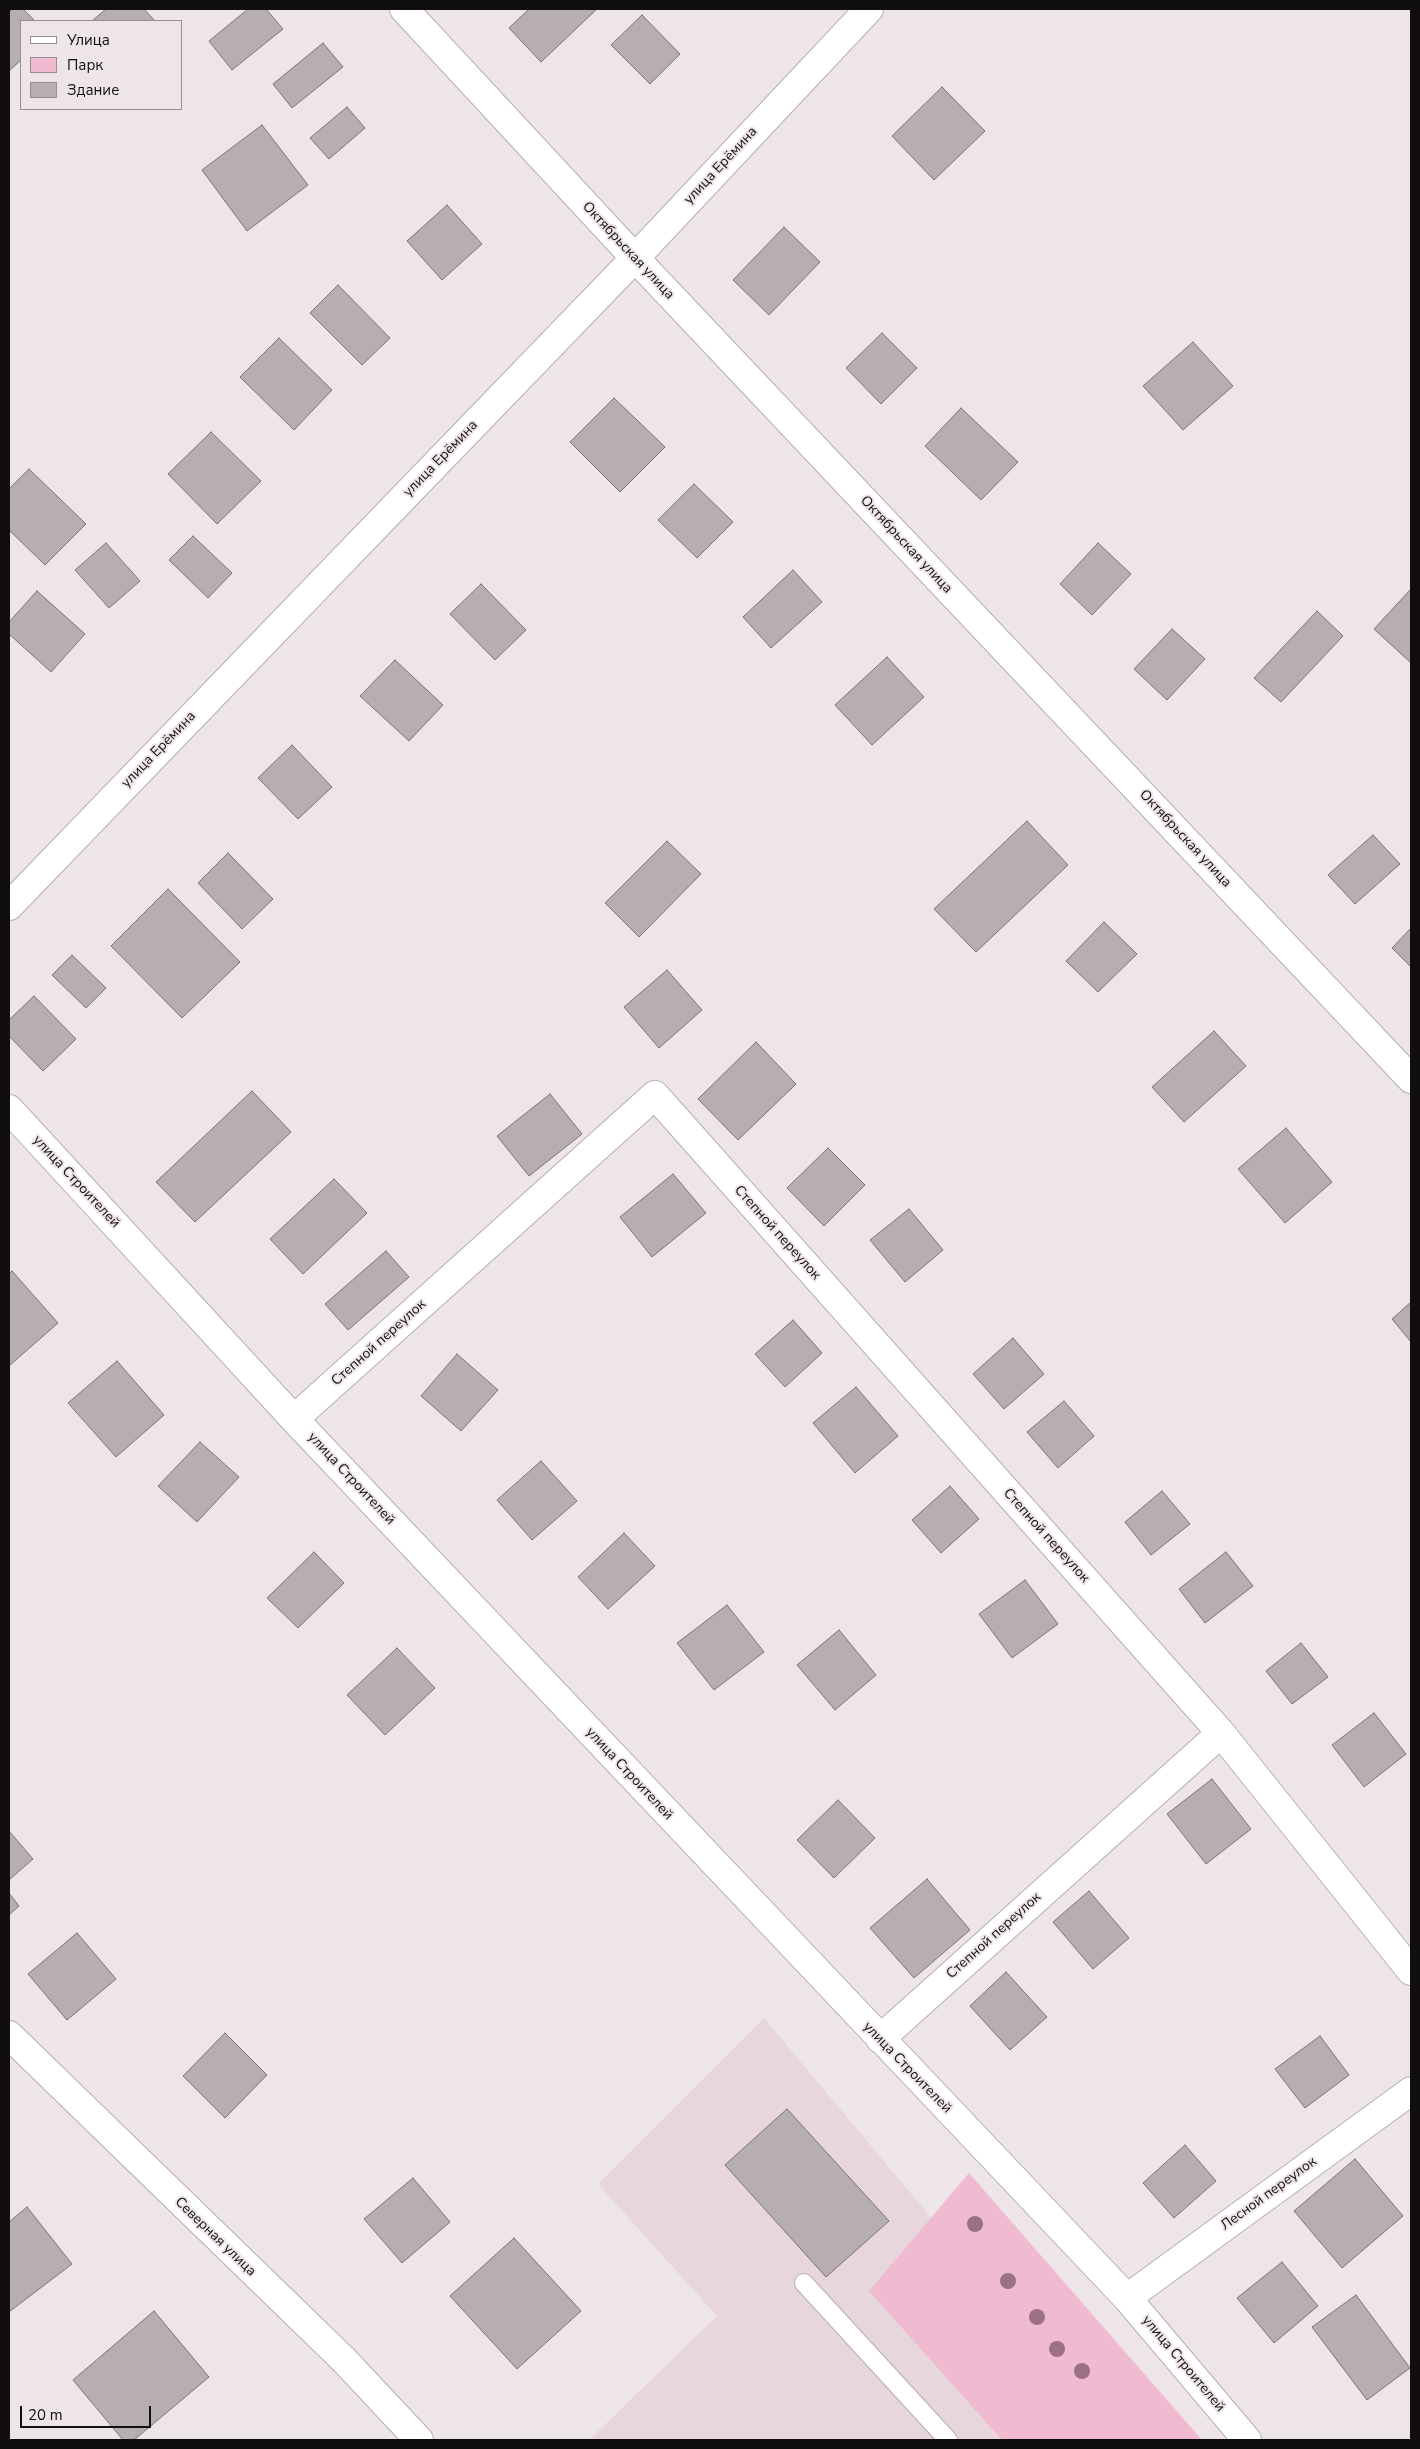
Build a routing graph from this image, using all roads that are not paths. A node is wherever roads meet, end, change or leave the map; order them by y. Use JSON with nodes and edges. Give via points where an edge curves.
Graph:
{"nodes":[{"id":1,"x":404,"y":9,"type":"edge"},
{"id":2,"x":869,"y":9,"type":"edge"},
{"id":3,"x":635,"y":258,"type":"junction"},
{"id":4,"x":9,"y":906,"type":"edge"},
{"id":5,"x":1411,"y":1079,"type":"edge"},
{"id":6,"x":9,"y":1109,"type":"edge"},
{"id":7,"x":294,"y":1419,"type":"junction"},
{"id":8,"x":1221,"y":1733,"type":"junction"},
{"id":9,"x":1411,"y":1971,"type":"edge"},
{"id":10,"x":9,"y":2035,"type":"edge"},
{"id":11,"x":880,"y":2039,"type":"junction"},
{"id":12,"x":1411,"y":2091,"type":"edge"},
{"id":13,"x":804,"y":2283,"type":"dead end"},
{"id":14,"x":1127,"y":2298,"type":"junction"},
{"id":15,"x":419,"y":2440,"type":"edge"},
{"id":16,"x":948,"y":2440,"type":"edge"},
{"id":17,"x":1247,"y":2440,"type":"edge"}],
"edges":[{"from":1,"to":3,"type":"street","name":"Октябрьская улица"},
{"from":2,"to":3,"type":"street","name":"улица Ерёмина"},
{"from":3,"to":4,"type":"street","name":"улица Ерёмина"},
{"from":3,"to":5,"type":"street","name":"Октябрьская улица"},
{"from":6,"to":7,"type":"street","name":"улица Строителей"},
{"from":7,"to":8,"type":"street","name":"Степной переулок","via":[[655,1095]]},
{"from":7,"to":11,"type":"street","name":"улица Строителей"},
{"from":8,"to":9,"type":"street","name":"Степной переулок"},
{"from":8,"to":11,"type":"street","name":"Степной переулок"},
{"from":10,"to":15,"type":"street","name":"Северная улица","via":[[344,2360]]},
{"from":11,"to":14,"type":"street","name":"улица Строителей"},
{"from":12,"to":14,"type":"street","name":"Лесной переулок"},
{"from":13,"to":16,"type":"lane"},
{"from":14,"to":17,"type":"street","name":"улица Строителей"}]}
